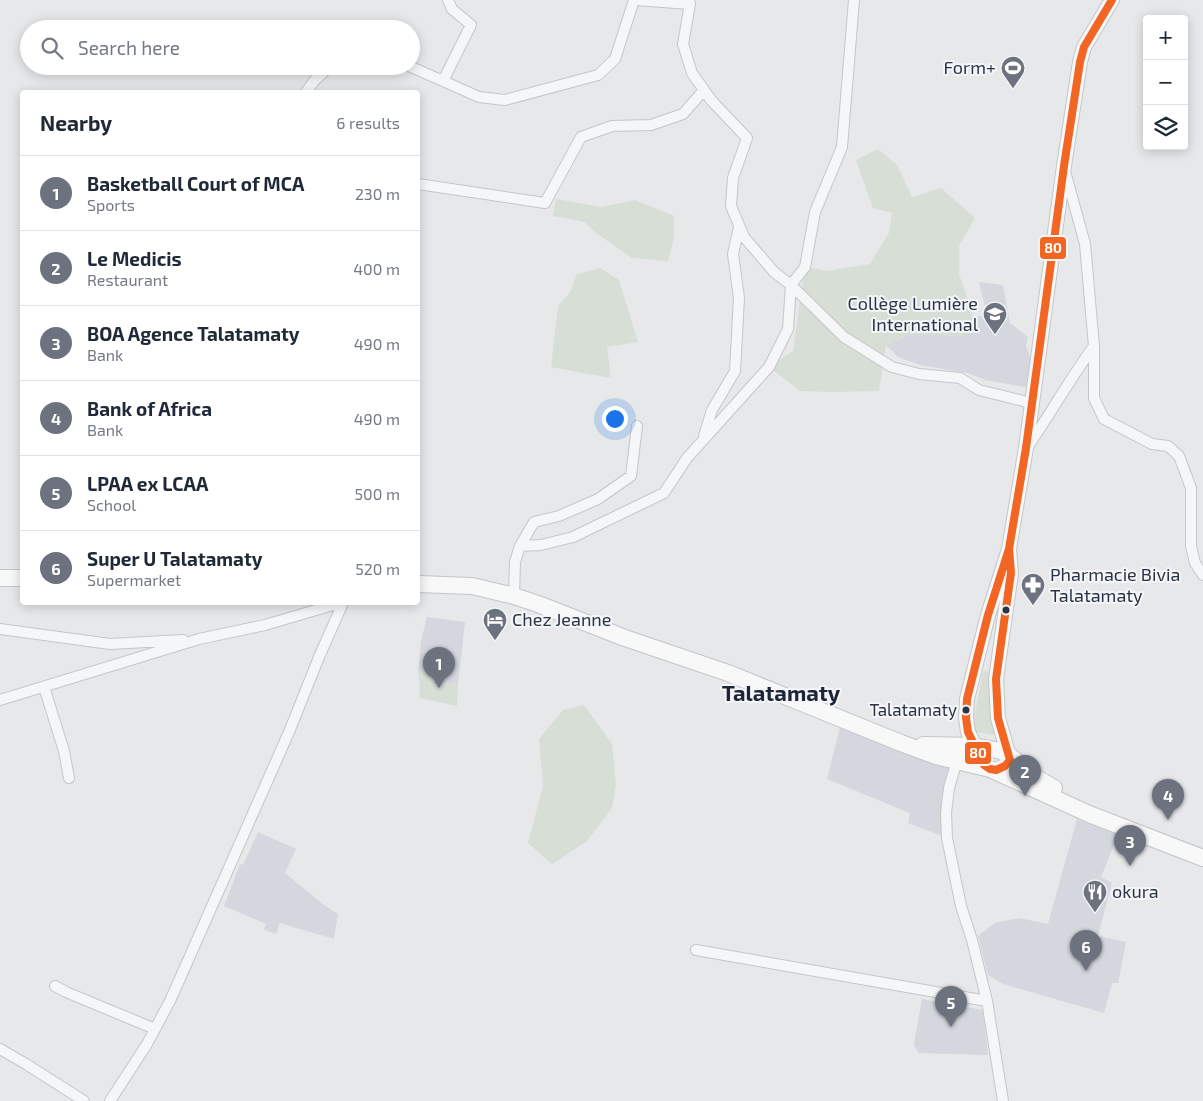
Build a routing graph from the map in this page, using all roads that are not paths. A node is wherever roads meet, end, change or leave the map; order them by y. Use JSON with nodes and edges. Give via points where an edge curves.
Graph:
{"nodes":[{"id":1,"x":448,"y":0,"type":"edge"},
{"id":2,"x":634,"y":0,"type":"edge"},
{"id":3,"x":854,"y":0,"type":"edge"},
{"id":4,"x":1112,"y":0,"type":"edge"},
{"id":5,"x":689,"y":2,"type":"edge"},
{"id":6,"x":420,"y":71,"type":"edge"},
{"id":7,"x":320,"y":75,"type":"edge"},
{"id":8,"x":443,"y":81,"type":"junction"},
{"id":9,"x":307,"y":90,"type":"edge"},
{"id":10,"x":704,"y":90,"type":"junction"},
{"id":11,"x":1064,"y":166,"type":"junction"},
{"id":12,"x":420,"y":184,"type":"edge"},
{"id":13,"x":740,"y":226,"type":"junction"},
{"id":14,"x":791,"y":285,"type":"junction"},
{"id":15,"x":1094,"y":346,"type":"junction"},
{"id":16,"x":1032,"y":403,"type":"junction"},
{"id":17,"x":637,"y":426,"type":"dead end"},
{"id":18,"x":703,"y":440,"type":"junction"},
{"id":19,"x":1026,"y":448,"type":"junction"},
{"id":20,"x":520,"y":546,"type":"junction"},
{"id":21,"x":1009,"y":549,"type":"junction"},
{"id":22,"x":1203,"y":575,"type":"edge"},
{"id":23,"x":0,"y":578,"type":"edge"},
{"id":24,"x":20,"y":578,"type":"edge"},
{"id":25,"x":420,"y":584,"type":"edge"},
{"id":26,"x":514,"y":596,"type":"junction"},
{"id":27,"x":336,"y":605,"type":"edge"},
{"id":28,"x":342,"y":605,"type":"edge"},
{"id":29,"x":0,"y":629,"type":"edge"},
{"id":30,"x":199,"y":639,"type":"junction"},
{"id":31,"x":997,"y":666,"type":"junction"},
{"id":32,"x":975,"y":667,"type":"junction"},
{"id":33,"x":44,"y":688,"type":"junction"},
{"id":34,"x":0,"y":700,"type":"edge"},
{"id":35,"x":965,"y":747,"type":"junction"},
{"id":36,"x":1010,"y":756,"type":"junction"},
{"id":37,"x":990,"y":769,"type":"junction"},
{"id":38,"x":68,"y":778,"type":"dead end"},
{"id":39,"x":1203,"y":848,"type":"edge"},
{"id":40,"x":1203,"y":858,"type":"edge"},
{"id":41,"x":696,"y":950,"type":"dead end"},
{"id":42,"x":55,"y":986,"type":"dead end"},
{"id":43,"x":987,"y":1001,"type":"junction"},
{"id":44,"x":155,"y":1029,"type":"junction"},
{"id":45,"x":0,"y":1049,"type":"edge"},
{"id":46,"x":84,"y":1101,"type":"edge"},
{"id":47,"x":110,"y":1101,"type":"edge"},
{"id":48,"x":1003,"y":1101,"type":"edge"}],
"edges":[{"from":1,"to":8,"type":"street","via":[[452,9],[471,25]]},
{"from":2,"to":5,"type":"street"},
{"from":2,"to":8,"type":"street","via":[[615,59],[598,75],[506,100],[479,97]]},
{"from":3,"to":14,"type":"street","via":[[842,147],[816,212],[805,267]]},
{"from":4,"to":11,"type":"main road","via":[[1084,47]]},
{"from":5,"to":10,"type":"street","via":[[683,44],[692,74]]},
{"from":6,"to":8,"type":"street"},
{"from":7,"to":9,"type":"street"},
{"from":10,"to":12,"type":"street","via":[[683,114],[651,125],[612,126],[581,137],[545,203]]},
{"from":10,"to":13,"type":"street","via":[[747,138],[733,178],[732,206]]},
{"from":11,"to":15,"type":"street","via":[[1085,244]]},
{"from":11,"to":16,"type":"main road"},
{"from":13,"to":14,"type":"street","via":[[744,237],[774,272]]},
{"from":13,"to":18,"type":"street","via":[[733,254],[739,298],[734,371],[712,410]]},
{"from":14,"to":16,"type":"street","via":[[844,337],[892,367],[919,374],[960,378],[979,390]]},
{"from":14,"to":18,"type":"street","via":[[788,329],[769,366]]},
{"from":15,"to":19,"type":"street"},
{"from":15,"to":22,"type":"street","via":[[1094,398],[1104,418],[1152,444],[1168,446],[1179,456],[1191,488],[1191,546],[1195,563]]},
{"from":16,"to":19,"type":"main road"},
{"from":17,"to":20,"type":"street","via":[[631,476],[598,499],[559,516],[534,522]]},
{"from":18,"to":20,"type":"street","via":[[664,492],[573,537],[541,545]]},
{"from":19,"to":21,"type":"main road"},
{"from":20,"to":26,"type":"street","via":[[515,562]]},
{"from":21,"to":31,"type":"main road","via":[[1011,573]]},
{"from":21,"to":32,"type":"main road"},
{"from":23,"to":24,"type":"main road"},
{"from":25,"to":26,"type":"main road","via":[[472,586]]},
{"from":26,"to":35,"type":"main road","via":[[728,673],[901,744]]},
{"from":27,"to":30,"type":"street"},
{"from":28,"to":44,"type":"street","via":[[225,877]]},
{"from":29,"to":30,"type":"street","via":[[110,644]]},
{"from":30,"to":33,"type":"street"},
{"from":31,"to":32,"type":"main road"},
{"from":31,"to":36,"type":"main road","via":[[998,718]]},
{"from":32,"to":35,"type":"main road","via":[[967,699]]},
{"from":33,"to":34,"type":"street"},
{"from":33,"to":38,"type":"street","via":[[64,751]]},
{"from":35,"to":36,"type":"main road","via":[[1001,750]]},
{"from":35,"to":37,"type":"main road"},
{"from":35,"to":37,"type":"main road"},
{"from":35,"to":43,"type":"street","via":[[948,797],[947,838],[961,906]]},
{"from":36,"to":37,"type":"main road","via":[[1005,766]]},
{"from":36,"to":39,"type":"main road","via":[[1035,777],[1060,791]]},
{"from":37,"to":40,"type":"main road","via":[[1089,814]]},
{"from":41,"to":43,"type":"street"},
{"from":42,"to":44,"type":"street"},
{"from":43,"to":48,"type":"street"},
{"from":44,"to":47,"type":"street"},
{"from":45,"to":46,"type":"street"}]}
